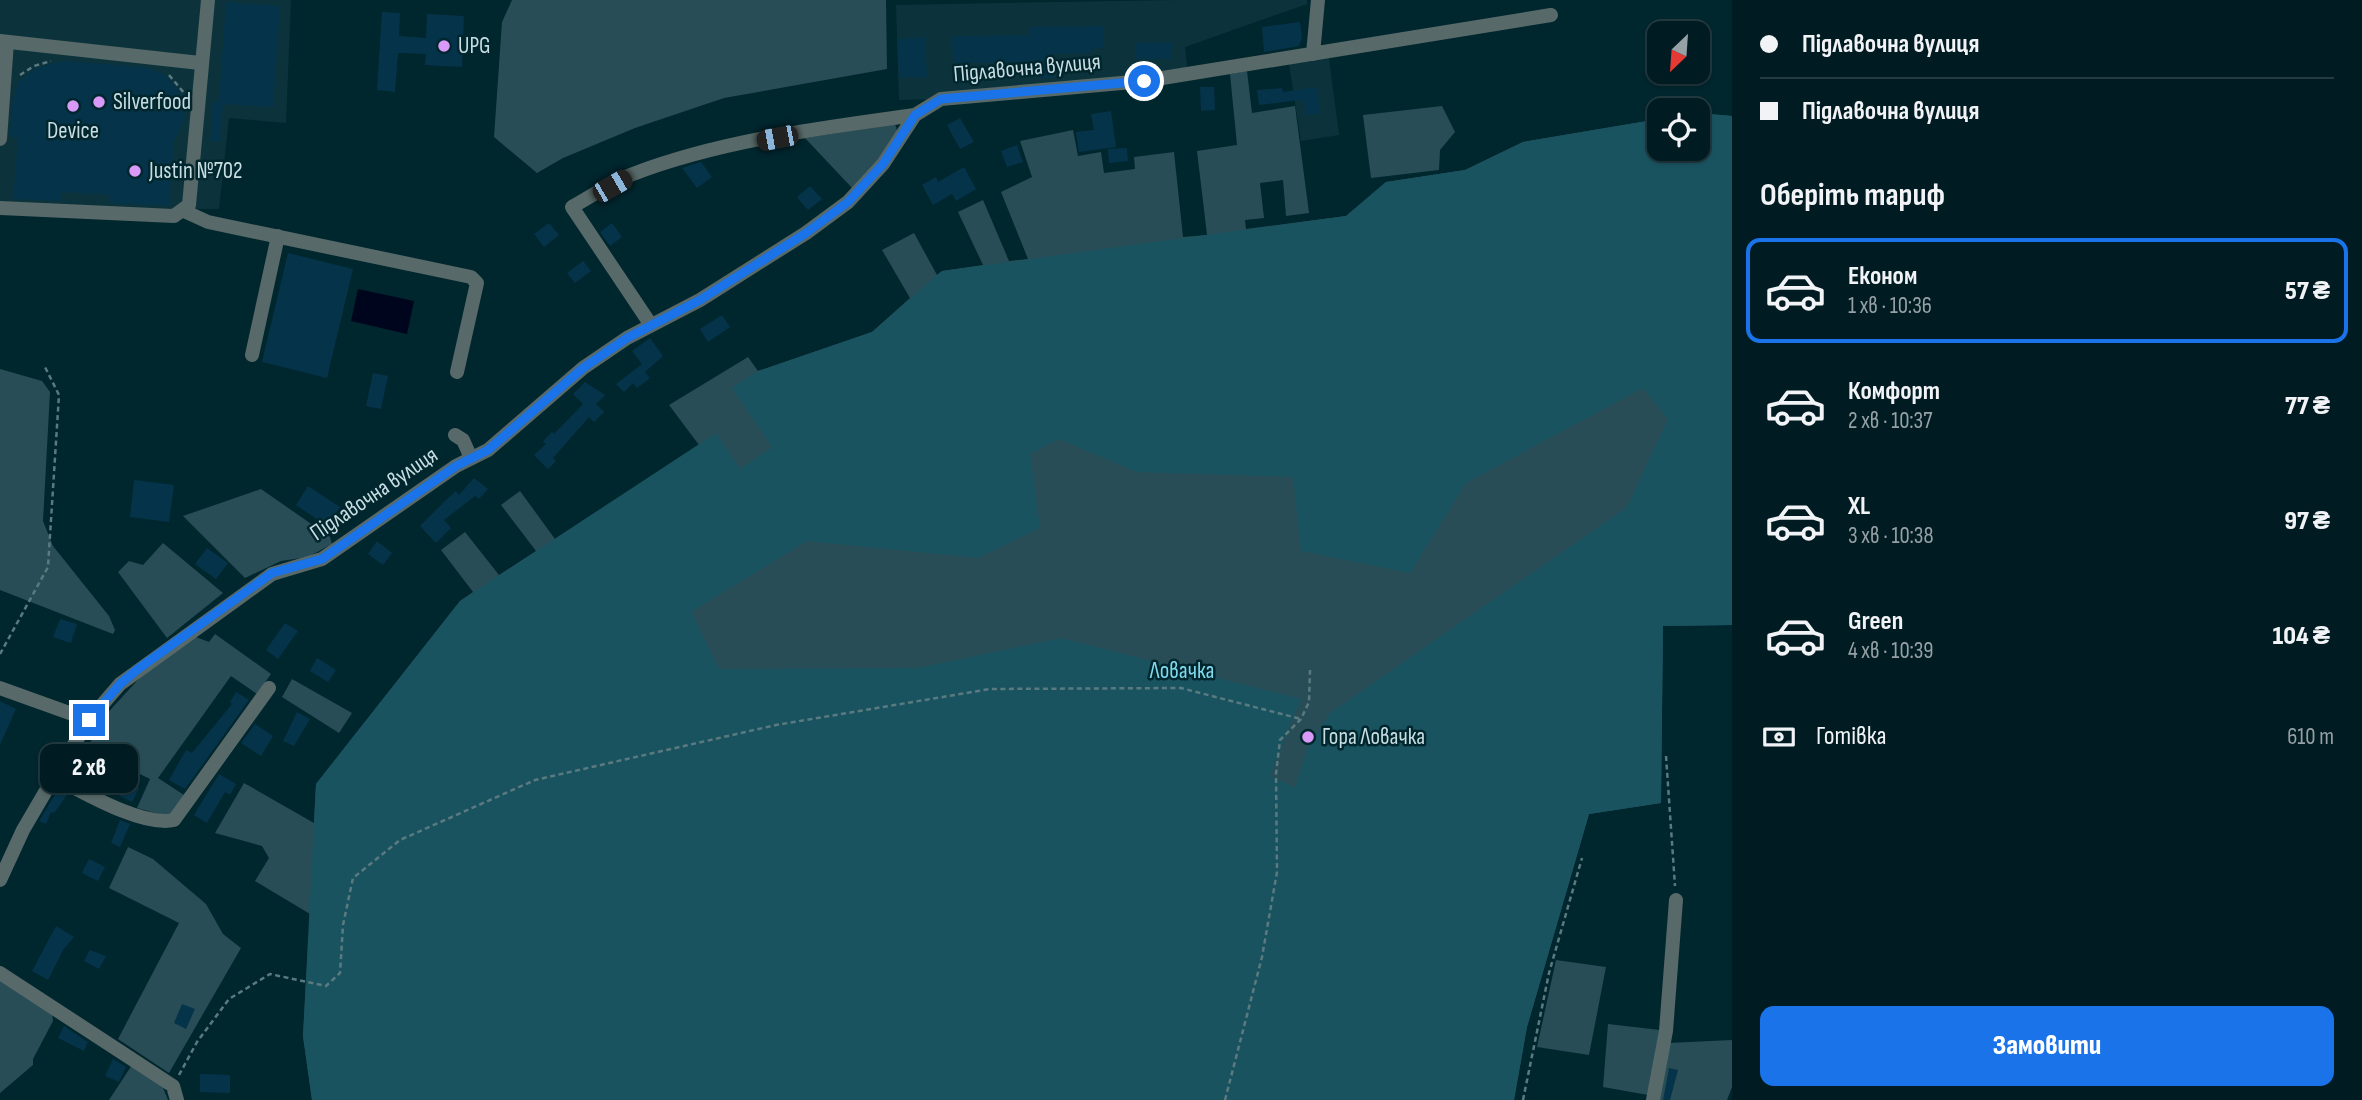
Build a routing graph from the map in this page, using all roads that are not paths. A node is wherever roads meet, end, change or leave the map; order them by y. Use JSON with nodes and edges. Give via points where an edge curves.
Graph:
{"nodes":[{"id":1,"x":208,"y":0,"type":"edge"},
{"id":2,"x":1318,"y":0,"type":"edge"},
{"id":3,"x":1551,"y":15,"type":"dead end"},
{"id":4,"x":3,"y":41,"type":"edge"},
{"id":5,"x":1313,"y":54,"type":"junction"},
{"id":6,"x":200,"y":63,"type":"junction"},
{"id":7,"x":915,"y":115,"type":"junction"},
{"id":8,"x":0,"y":139,"type":"edge"},
{"id":9,"x":0,"y":208,"type":"edge"},
{"id":10,"x":184,"y":211,"type":"junction"},
{"id":11,"x":278,"y":236,"type":"junction"},
{"id":12,"x":651,"y":326,"type":"junction"},
{"id":13,"x":252,"y":355,"type":"dead end"},
{"id":14,"x":457,"y":372,"type":"dead end"},
{"id":15,"x":455,"y":435,"type":"dead end"},
{"id":16,"x":471,"y":457,"type":"junction"},
{"id":17,"x":0,"y":688,"type":"edge"},
{"id":18,"x":269,"y":688,"type":"dead end"},
{"id":19,"x":89,"y":720,"type":"junction"},
{"id":20,"x":54,"y":777,"type":"junction"},
{"id":21,"x":0,"y":880,"type":"edge"},
{"id":22,"x":1676,"y":900,"type":"road end"},
{"id":23,"x":0,"y":973,"type":"edge"},
{"id":24,"x":175,"y":1093,"type":"edge"},
{"id":25,"x":1653,"y":1100,"type":"edge"}],
"edges":[{"from":1,"to":6,"type":"street"},
{"from":2,"to":5,"type":"street"},
{"from":3,"to":5,"type":"street","name":"Підлавочна вулиця"},
{"from":4,"to":6,"type":"street"},
{"from":4,"to":8,"type":"street"},
{"from":5,"to":7,"type":"street","name":"Підлавочна вулиця","via":[[1144,81],[941,99]]},
{"from":6,"to":10,"type":"street","via":[[190,205]]},
{"from":7,"to":12,"type":"street","name":"Підлавочна вулиця","via":[[883,164],[848,202],[730,281]]},
{"from":7,"to":12,"type":"street","name":"Підлавочна вулиця","via":[[700,153],[631,174],[572,208]]},
{"from":9,"to":10,"type":"street","via":[[174,216]]},
{"from":10,"to":11,"type":"street","via":[[208,222]]},
{"from":11,"to":13,"type":"street"},
{"from":11,"to":14,"type":"street","via":[[471,277],[477,283]]},
{"from":12,"to":16,"type":"street","name":"Підлавочна вулиця","via":[[583,368],[488,450]]},
{"from":15,"to":16,"type":"street","via":[[463,440]]},
{"from":16,"to":19,"type":"street","name":"Підлавочна вулиця","via":[[322,559],[272,573],[203,620],[120,684]]},
{"from":17,"to":19,"type":"street"},
{"from":18,"to":20,"type":"street","via":[[174,820],[160,823]]},
{"from":19,"to":20,"type":"street","name":"Підлавочна вулиця"},
{"from":20,"to":21,"type":"street","name":"Підлавочна вулиця"},
{"from":22,"to":25,"type":"street","via":[[1666,1031]]},
{"from":23,"to":24,"type":"street"}]}
